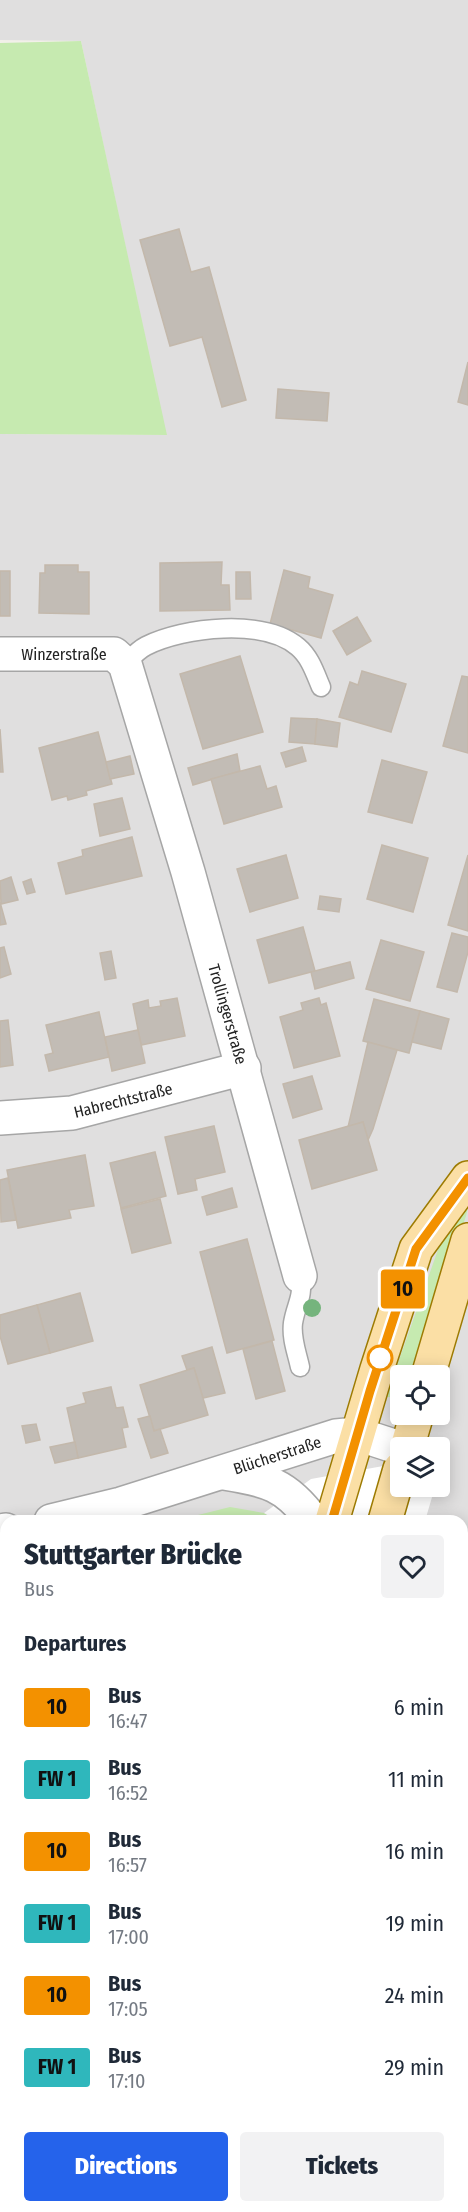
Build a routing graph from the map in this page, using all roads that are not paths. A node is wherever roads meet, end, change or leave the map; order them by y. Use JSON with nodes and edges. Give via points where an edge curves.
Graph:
{"nodes":[{"id":1,"x":0,"y":654,"type":"edge"},
{"id":2,"x":125,"y":663,"type":"junction"},
{"id":3,"x":321,"y":687,"type":"dead end"},
{"id":4,"x":244,"y":1068,"type":"junction"},
{"id":5,"x":0,"y":1118,"type":"edge"},
{"id":6,"x":468,"y":1178,"type":"edge"},
{"id":7,"x":468,"y":1240,"type":"edge"},
{"id":8,"x":300,"y":1276,"type":"joint"},
{"id":9,"x":431,"y":1365,"type":"edge"},
{"id":10,"x":300,"y":1367,"type":"dead end"},
{"id":11,"x":357,"y":1434,"type":"junction"},
{"id":12,"x":390,"y":1445,"type":"edge"},
{"id":13,"x":222,"y":1473,"type":"junction"},
{"id":14,"x":392,"y":1497,"type":"edge"},
{"id":15,"x":304,"y":1510,"type":"edge"},
{"id":16,"x":76,"y":1515,"type":"edge"},
{"id":17,"x":334,"y":1515,"type":"edge"},
{"id":18,"x":387,"y":1515,"type":"edge"}],
"edges":[{"from":1,"to":2,"type":"street","name":"Winzerstraße","via":[[114,654]]},
{"from":2,"to":3,"type":"lane","via":[[156,641],[188,633],[247,629],[275,634],[298,647],[313,665]]},
{"from":2,"to":4,"type":"street","name":"Trollingerstraße"},
{"from":4,"to":5,"type":"street","name":"Habrechtstraße","via":[[72,1113]]},
{"from":4,"to":8,"type":"street","name":"Trollingerstraße"},
{"from":6,"to":11,"type":"main road","via":[[416,1249]]},
{"from":7,"to":9,"type":"main road"},
{"from":8,"to":10,"type":"lane","name":"Trollingerstraße","via":[[303,1288],[293,1324]]},
{"from":11,"to":12,"type":"street","name":"Blücherstraße"},
{"from":11,"to":13,"type":"street","name":"Blücherstraße","via":[[336,1436]]},
{"from":11,"to":17,"type":"main road"},
{"from":13,"to":15,"type":"street","name":"Blücherstraße","via":[[278,1486]]},
{"from":13,"to":16,"type":"street","name":"Blücherstraße"},
{"from":14,"to":18,"type":"main road"}]}
